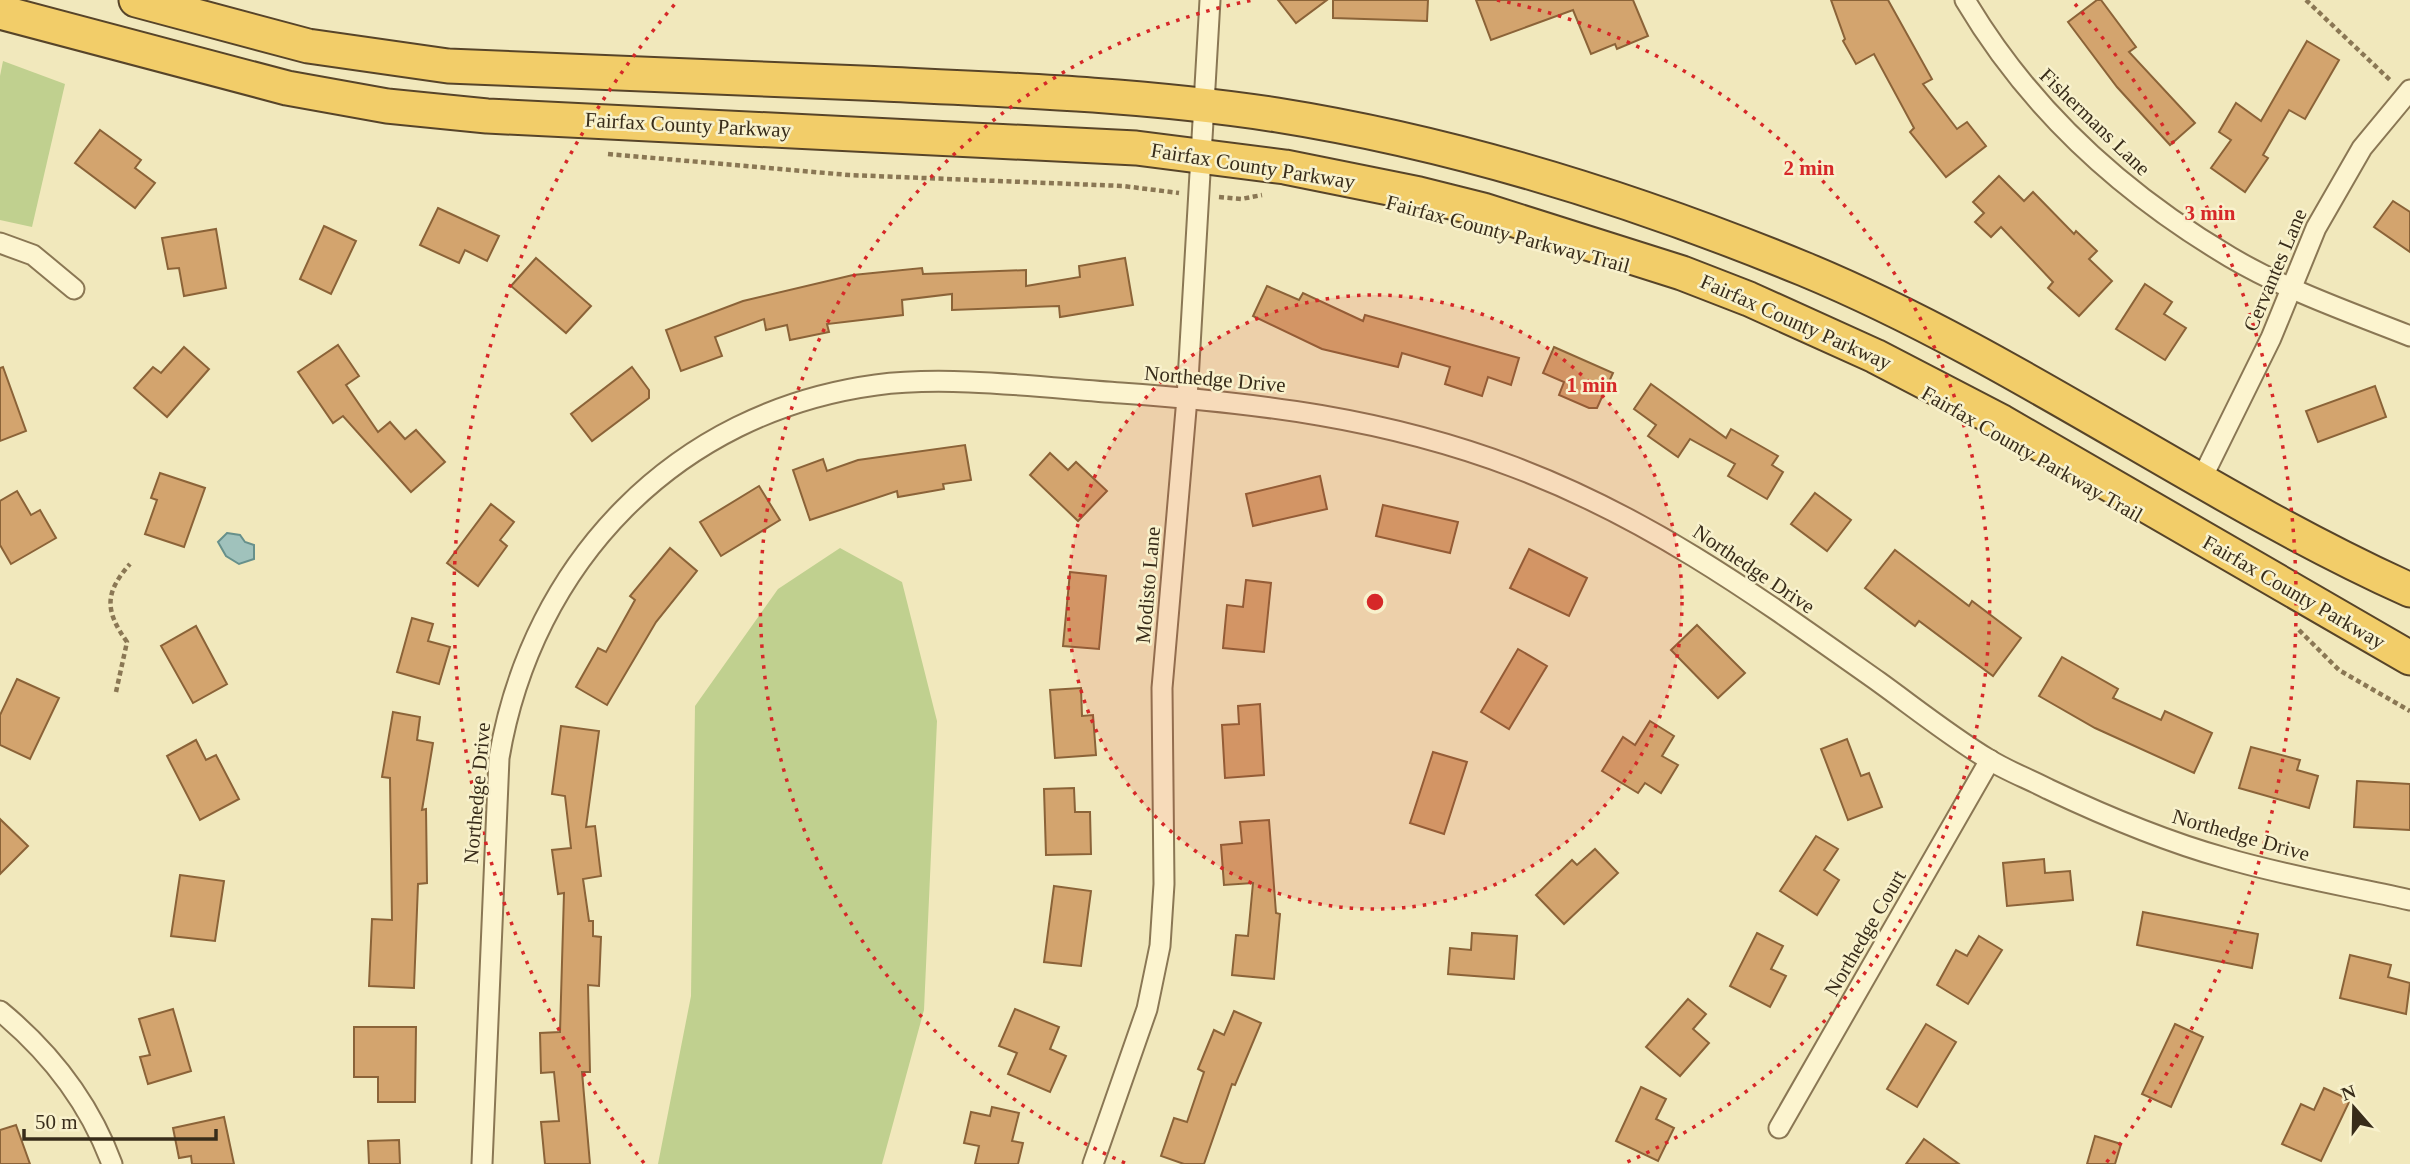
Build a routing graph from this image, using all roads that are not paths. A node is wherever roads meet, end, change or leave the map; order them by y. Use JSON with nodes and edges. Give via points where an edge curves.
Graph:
{"nodes":[{"id":1,"x":136,"y":0,"type":"edge"},
{"id":2,"x":1210,"y":0,"type":"edge"},
{"id":3,"x":1965,"y":0,"type":"edge"},
{"id":4,"x":0,"y":12,"type":"edge"},
{"id":5,"x":2408,"y":93,"type":"edge"},
{"id":6,"x":1204,"y":107,"type":"junction"},
{"id":7,"x":1201,"y":155,"type":"junction"},
{"id":8,"x":0,"y":243,"type":"edge"},
{"id":9,"x":2292,"y":288,"type":"junction"},
{"id":10,"x":74,"y":289,"type":"dead end"},
{"id":11,"x":2410,"y":336,"type":"edge"},
{"id":12,"x":1187,"y":398,"type":"junction"},
{"id":13,"x":2201,"y":480,"type":"junction"},
{"id":14,"x":2410,"y":590,"type":"edge"},
{"id":15,"x":2410,"y":658,"type":"edge"},
{"id":16,"x":1990,"y":760,"type":"junction"},
{"id":17,"x":2410,"y":900,"type":"edge"},
{"id":18,"x":0,"y":1011,"type":"edge"},
{"id":19,"x":1779,"y":1128,"type":"dead end"},
{"id":20,"x":112,"y":1164,"type":"edge"},
{"id":21,"x":482,"y":1164,"type":"edge"},
{"id":22,"x":1093,"y":1164,"type":"edge"}],
"edges":[{"from":1,"to":6,"type":"highway","via":[[308,46],[449,66],[989,88]]},
{"from":2,"to":6,"type":"street","name":"Modisto Lane"},
{"from":3,"to":9,"type":"street","name":"Fishermans Lane","via":[[2019,80],[2087,152],[2143,200],[2231,258]]},
{"from":4,"to":7,"type":"highway","name":"Fairfax County Parkway","via":[[288,88],[430,111],[1071,143]]},
{"from":5,"to":9,"type":"street","name":"Cervantes Lane","via":[[2343,177]]},
{"from":6,"to":7,"type":"street","name":"Modisto Lane"},
{"from":6,"to":13,"type":"highway","via":[[1341,127],[1481,158],[1679,219],[1877,303],[1996,364]]},
{"from":7,"to":12,"type":"street","name":"Modisto Lane"},
{"from":7,"to":15,"type":"highway","name":"Fairfax County Parkway","via":[[1361,182],[1483,210],[1620,251],[1749,299],[1937,386]]},
{"from":8,"to":10,"type":"street","via":[[33,255]]},
{"from":9,"to":11,"type":"street","name":"Fishermans Lane"},
{"from":9,"to":13,"type":"street","name":"Cervantes Lane"},
{"from":12,"to":16,"type":"street","name":"Northedge Drive","via":[[1307,411],[1380,426],[1515,467],[1586,497],[1684,548]]},
{"from":12,"to":21,"type":"street","name":"Northedge Drive","via":[[928,383],[838,391],[773,411],[712,441],[665,473],[607,523],[562,585],[533,637],[505,722],[495,809]]},
{"from":12,"to":22,"type":"street","name":"Modisto Lane","via":[[1162,688],[1164,884],[1160,946],[1147,1009]]},
{"from":13,"to":14,"type":"highway"},
{"from":16,"to":17,"type":"street","name":"Northedge Drive","via":[[2096,812],[2189,847]]},
{"from":16,"to":19,"type":"street","name":"Northedge Court"},
{"from":18,"to":20,"type":"street","via":[[60,1068],[91,1117]]}]}
